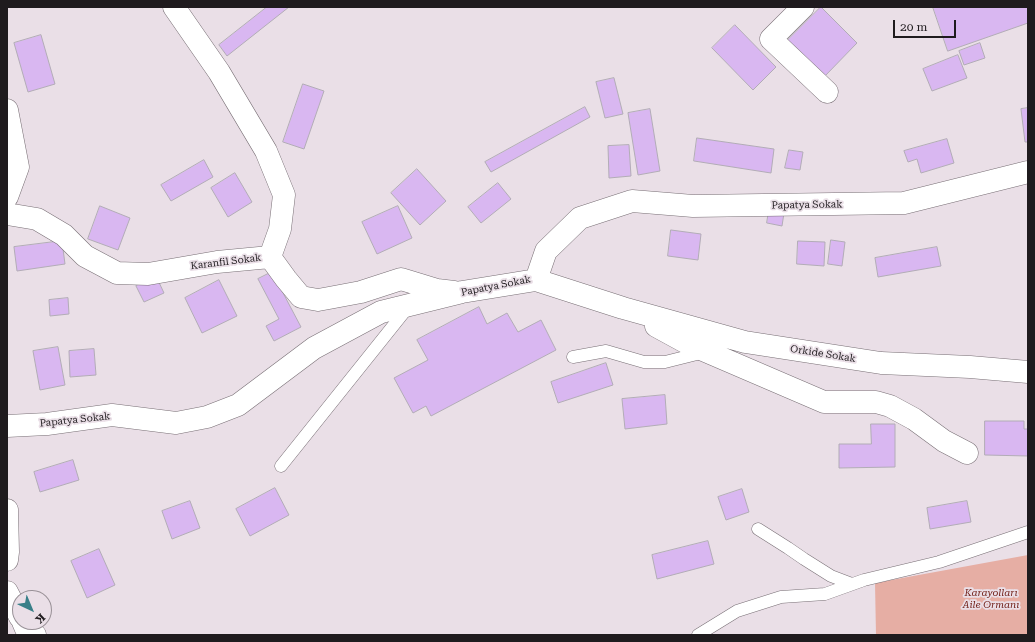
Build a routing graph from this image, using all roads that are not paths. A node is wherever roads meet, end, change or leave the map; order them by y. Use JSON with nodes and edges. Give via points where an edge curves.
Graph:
{"nodes":[{"id":1,"x":174,"y":7,"type":"edge"},
{"id":2,"x":803,"y":7,"type":"edge"},
{"id":3,"x":827,"y":92,"type":"dead end"},
{"id":4,"x":7,"y":110,"type":"edge"},
{"id":5,"x":1028,"y":172,"type":"edge"},
{"id":6,"x":7,"y":197,"type":"edge"},
{"id":7,"x":7,"y":214,"type":"edge"},
{"id":8,"x":270,"y":256,"type":"junction"},
{"id":9,"x":536,"y":280,"type":"junction"},
{"id":10,"x":462,"y":292,"type":"junction"},
{"id":11,"x":410,"y":305,"type":"junction"},
{"id":12,"x":623,"y":308,"type":"junction"},
{"id":13,"x":706,"y":352,"type":"junction"},
{"id":14,"x":573,"y":357,"type":"dead end"},
{"id":15,"x":1028,"y":372,"type":"edge"},
{"id":16,"x":7,"y":426,"type":"edge"},
{"id":17,"x":967,"y":453,"type":"dead end"},
{"id":18,"x":281,"y":466,"type":"dead end"},
{"id":19,"x":7,"y":510,"type":"edge"},
{"id":20,"x":758,"y":529,"type":"dead end"},
{"id":21,"x":1028,"y":532,"type":"edge"},
{"id":22,"x":7,"y":560,"type":"edge"},
{"id":23,"x":852,"y":584,"type":"junction"},
{"id":24,"x":7,"y":592,"type":"edge"},
{"id":25,"x":12,"y":602,"type":"edge"},
{"id":26,"x":698,"y":635,"type":"edge"}],
"edges":[{"from":1,"to":8,"type":"street","via":[[219,72],[266,151],[284,195],[280,229]]},
{"from":2,"to":3,"type":"street","via":[[771,39]]},
{"from":4,"to":6,"type":"street","via":[[18,167]]},
{"from":5,"to":9,"type":"street","name":"Papatya Sokak","via":[[904,203],[693,206],[632,201],[580,218],[546,251]]},
{"from":7,"to":8,"type":"street","name":"Karanfil Sokak","via":[[37,219],[64,234],[85,256],[117,273],[148,274]]},
{"from":8,"to":10,"type":"street","name":"Karanfil Sokak","via":[[301,297],[318,300],[342,296],[401,279],[437,290]]},
{"from":9,"to":10,"type":"street","name":"Papatya Sokak"},
{"from":9,"to":12,"type":"street","name":"Orkide Sokak"},
{"from":10,"to":11,"type":"street","name":"Papatya Sokak"},
{"from":11,"to":16,"type":"street","name":"Papatya Sokak","via":[[381,312],[314,348],[238,405],[207,417],[176,423],[112,415],[47,424]]},
{"from":11,"to":18,"type":"lane"},
{"from":12,"to":13,"type":"street","name":"Orkide Sokak"},
{"from":12,"to":15,"type":"street","name":"Orkide Sokak","via":[[745,342],[882,363]]},
{"from":13,"to":14,"type":"lane","via":[[665,362],[644,362],[606,351]]},
{"from":13,"to":17,"type":"street","name":"Orkide Sokak","via":[[824,402],[876,402],[890,406]]},
{"from":19,"to":22,"type":"street"},
{"from":20,"to":23,"type":"lane","via":[[831,576]]},
{"from":21,"to":23,"type":"lane","via":[[939,562]]},
{"from":23,"to":26,"type":"lane","via":[[825,594],[781,597],[737,611]]},
{"from":24,"to":25,"type":"street"}]}
